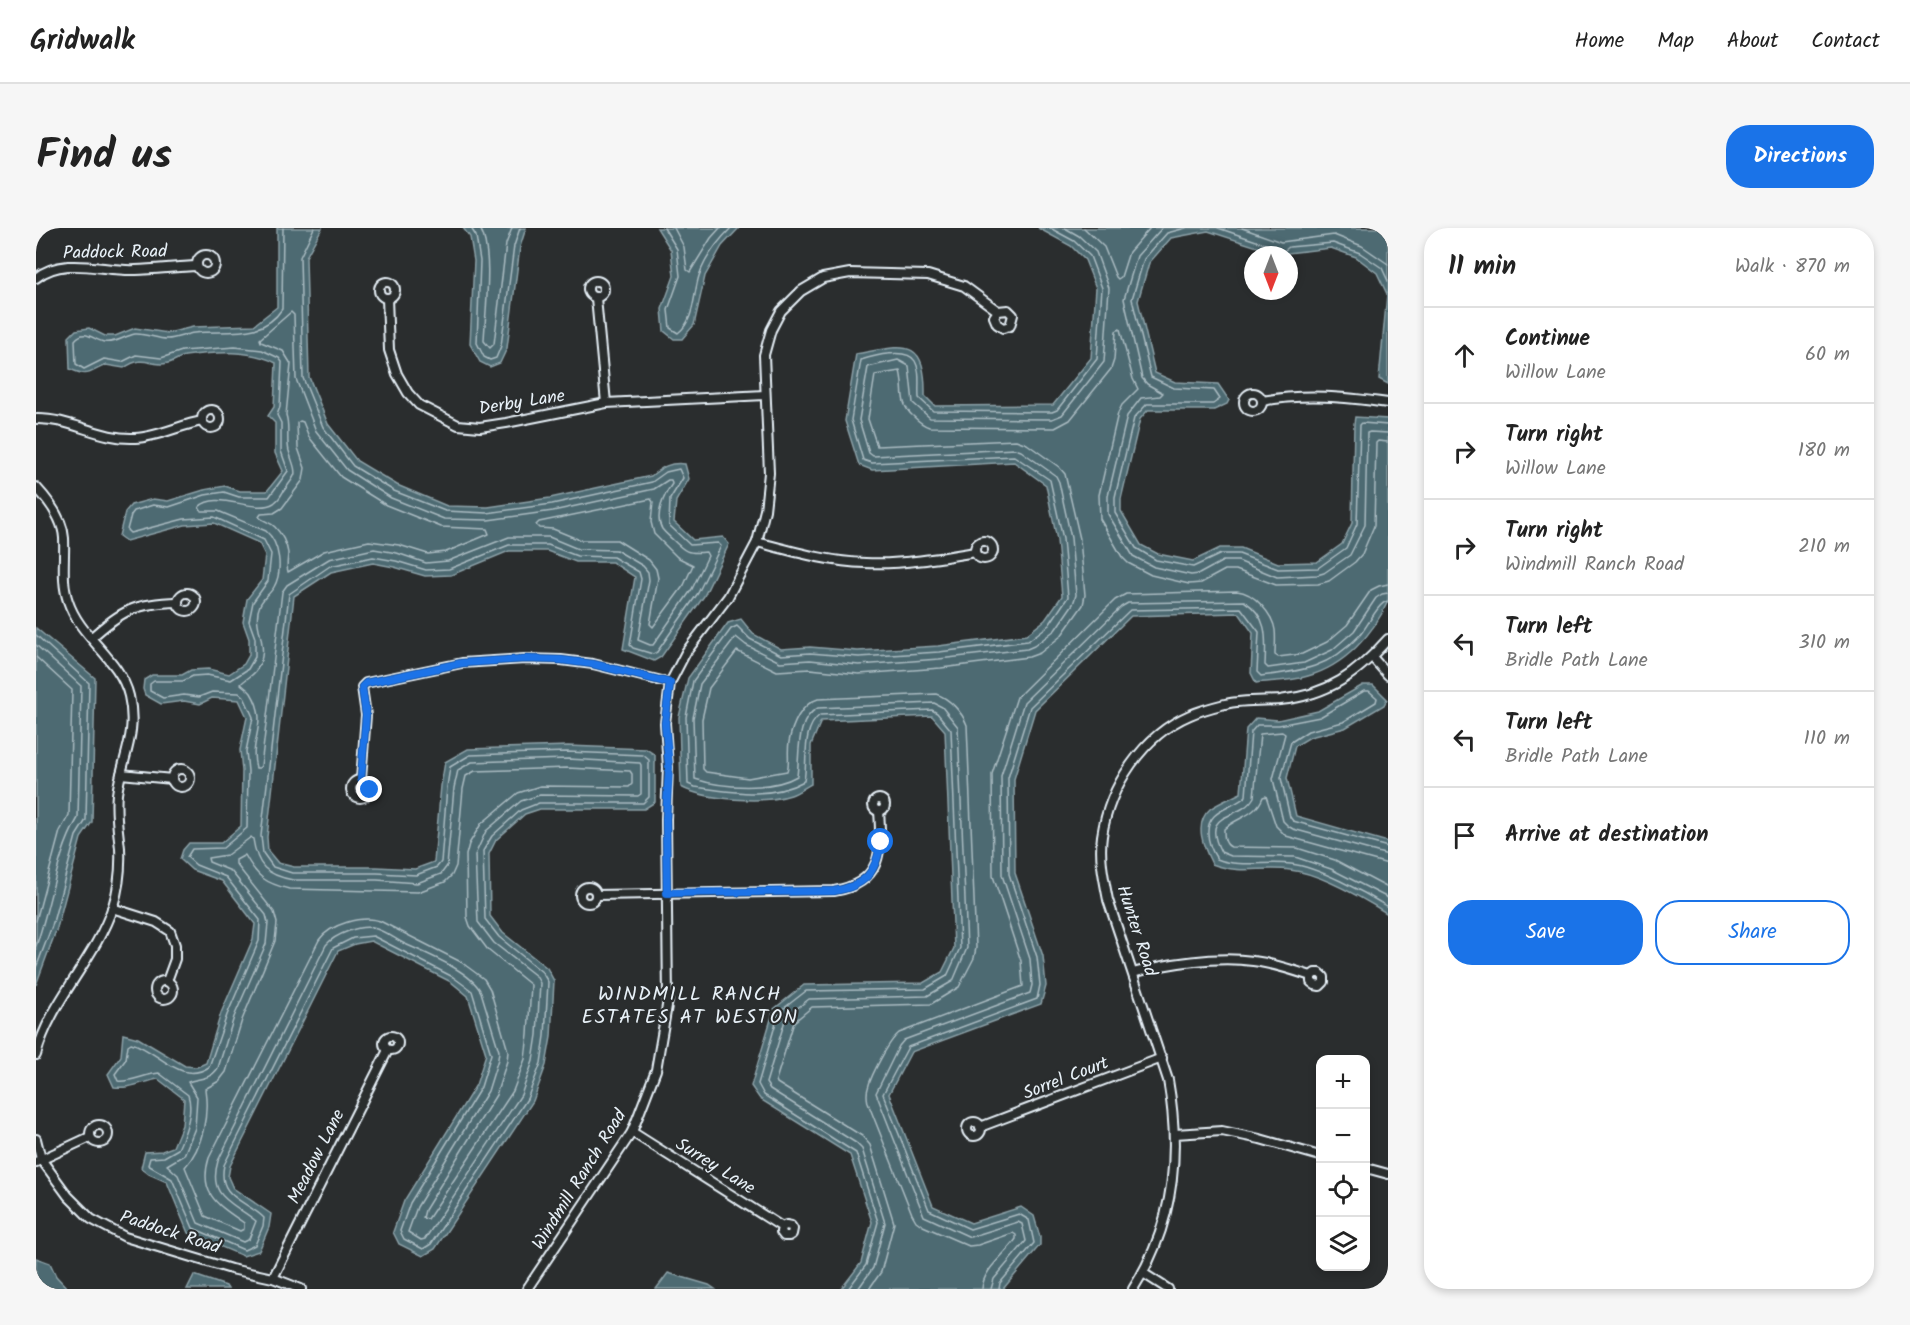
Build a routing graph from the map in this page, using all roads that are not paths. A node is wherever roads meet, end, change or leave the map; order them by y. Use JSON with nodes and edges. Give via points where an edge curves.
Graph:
{"nodes":[{"id":1,"x":197,"y":266,"type":"dead end"},
{"id":2,"x":36,"y":279,"type":"edge"},
{"id":3,"x":387,"y":298,"type":"dead end"},
{"id":4,"x":596,"y":298,"type":"dead end"},
{"id":5,"x":998,"y":311,"type":"dead end"},
{"id":6,"x":765,"y":395,"type":"junction"},
{"id":7,"x":1262,"y":401,"type":"dead end"},
{"id":8,"x":606,"y":403,"type":"junction"},
{"id":9,"x":1388,"y":403,"type":"edge"},
{"id":10,"x":36,"y":419,"type":"edge"},
{"id":11,"x":202,"y":421,"type":"dead end"},
{"id":12,"x":36,"y":487,"type":"edge"},
{"id":13,"x":757,"y":542,"type":"junction"},
{"id":14,"x":975,"y":552,"type":"dead end"},
{"id":15,"x":178,"y":602,"type":"dead end"},
{"id":16,"x":91,"y":638,"type":"junction"},
{"id":17,"x":1388,"y":639,"type":"edge"},
{"id":18,"x":1372,"y":657,"type":"junction"},
{"id":19,"x":1388,"y":675,"type":"edge"},
{"id":20,"x":670,"y":683,"type":"junction"},
{"id":21,"x":121,"y":774,"type":"junction"},
{"id":22,"x":172,"y":779,"type":"dead end"},
{"id":23,"x":361,"y":779,"type":"dead end"},
{"id":24,"x":879,"y":811,"type":"dead end"},
{"id":25,"x":667,"y":893,"type":"junction"},
{"id":26,"x":596,"y":895,"type":"dead end"},
{"id":27,"x":112,"y":908,"type":"junction"},
{"id":28,"x":1133,"y":973,"type":"junction"},
{"id":29,"x":1311,"y":976,"type":"dead end"},
{"id":30,"x":167,"y":981,"type":"dead end"},
{"id":31,"x":388,"y":1050,"type":"dead end"},
{"id":32,"x":36,"y":1056,"type":"edge"},
{"id":33,"x":1162,"y":1058,"type":"junction"},
{"id":34,"x":980,"y":1127,"type":"dead end"},
{"id":35,"x":632,"y":1132,"type":"junction"},
{"id":36,"x":1175,"y":1134,"type":"junction"},
{"id":37,"x":90,"y":1137,"type":"dead end"},
{"id":38,"x":36,"y":1138,"type":"edge"},
{"id":39,"x":1316,"y":1155,"type":"edge"},
{"id":40,"x":39,"y":1160,"type":"edge"},
{"id":41,"x":1370,"y":1169,"type":"edge"},
{"id":42,"x":1388,"y":1174,"type":"edge"},
{"id":43,"x":782,"y":1227,"type":"dead end"},
{"id":44,"x":1143,"y":1273,"type":"junction"},
{"id":45,"x":273,"y":1278,"type":"junction"},
{"id":46,"x":301,"y":1289,"type":"edge"},
{"id":47,"x":527,"y":1289,"type":"edge"},
{"id":48,"x":1133,"y":1289,"type":"edge"},
{"id":49,"x":1168,"y":1289,"type":"edge"}],
"edges":[{"from":1,"to":2,"type":"street","name":"Paddock Road","via":[[135,270],[61,267]]},
{"from":3,"to":8,"type":"street","name":"Derby Lane","via":[[388,350],[397,374],[419,405],[439,417],[458,425],[480,427]]},
{"from":4,"to":8,"type":"street"},
{"from":5,"to":6,"type":"street","name":"Windmill Ranch Road","via":[[964,286],[928,275],[850,273],[824,278],[801,291],[781,311],[771,330],[764,355]]},
{"from":6,"to":8,"type":"street","name":"Derby Lane"},
{"from":6,"to":13,"type":"street","name":"Windmill Ranch Road","via":[[769,473]]},
{"from":7,"to":9,"type":"street","via":[[1322,396]]},
{"from":10,"to":11,"type":"street","via":[[135,438]]},
{"from":12,"to":16,"type":"street","via":[[57,515],[64,536],[68,602]]},
{"from":13,"to":14,"type":"street","via":[[866,564]]},
{"from":13,"to":20,"type":"street","name":"Windmill Ranch Road","via":[[728,597],[686,652]]},
{"from":15,"to":16,"type":"street","via":[[132,608],[109,621]]},
{"from":16,"to":21,"type":"street","via":[[115,666],[129,693],[132,735]]},
{"from":17,"to":18,"type":"street","name":"Hunter Road"},
{"from":18,"to":19,"type":"street"},
{"from":18,"to":28,"type":"street","name":"Hunter Road","via":[[1348,678],[1310,694],[1227,703],[1189,715],[1159,734],[1134,759],[1115,790],[1102,836],[1102,869],[1108,900]]},
{"from":20,"to":23,"type":"street","via":[[593,664],[525,659],[462,663],[366,683],[362,687],[366,715]]},
{"from":20,"to":25,"type":"street","name":"Windmill Ranch Road","via":[[665,723],[669,767]]},
{"from":21,"to":22,"type":"street"},
{"from":21,"to":27,"type":"street","via":[[116,819],[120,877]]},
{"from":24,"to":25,"type":"street","via":[[878,857],[873,870],[850,888]]},
{"from":25,"to":26,"type":"street"},
{"from":25,"to":35,"type":"street","name":"Windmill Ranch Road","via":[[668,1000],[663,1038],[656,1070]]},
{"from":27,"to":30,"type":"street","via":[[156,922],[170,931],[175,959]]},
{"from":27,"to":32,"type":"street","via":[[40,1038]]},
{"from":28,"to":29,"type":"street","via":[[1196,961],[1252,961]]},
{"from":28,"to":33,"type":"street","name":"Hunter Road"},
{"from":31,"to":45,"type":"street","name":"Meadow Lane"},
{"from":33,"to":34,"type":"street","name":"Sorrel Court"},
{"from":33,"to":36,"type":"street","name":"Hunter Road"},
{"from":35,"to":43,"type":"street","name":"Surrey Lane"},
{"from":35,"to":47,"type":"street","name":"Windmill Ranch Road"},
{"from":36,"to":39,"type":"street","via":[[1222,1131]]},
{"from":36,"to":44,"type":"street","name":"Hunter Road","via":[[1170,1200],[1157,1244]]},
{"from":37,"to":40,"type":"street"},
{"from":38,"to":40,"type":"street","name":"Paddock Road"},
{"from":40,"to":45,"type":"street","name":"Paddock Road","via":[[91,1219],[126,1237]]},
{"from":41,"to":42,"type":"street"},
{"from":44,"to":48,"type":"street","name":"Hunter Road"},
{"from":44,"to":49,"type":"street"},
{"from":45,"to":46,"type":"street","name":"Paddock Road"}]}
